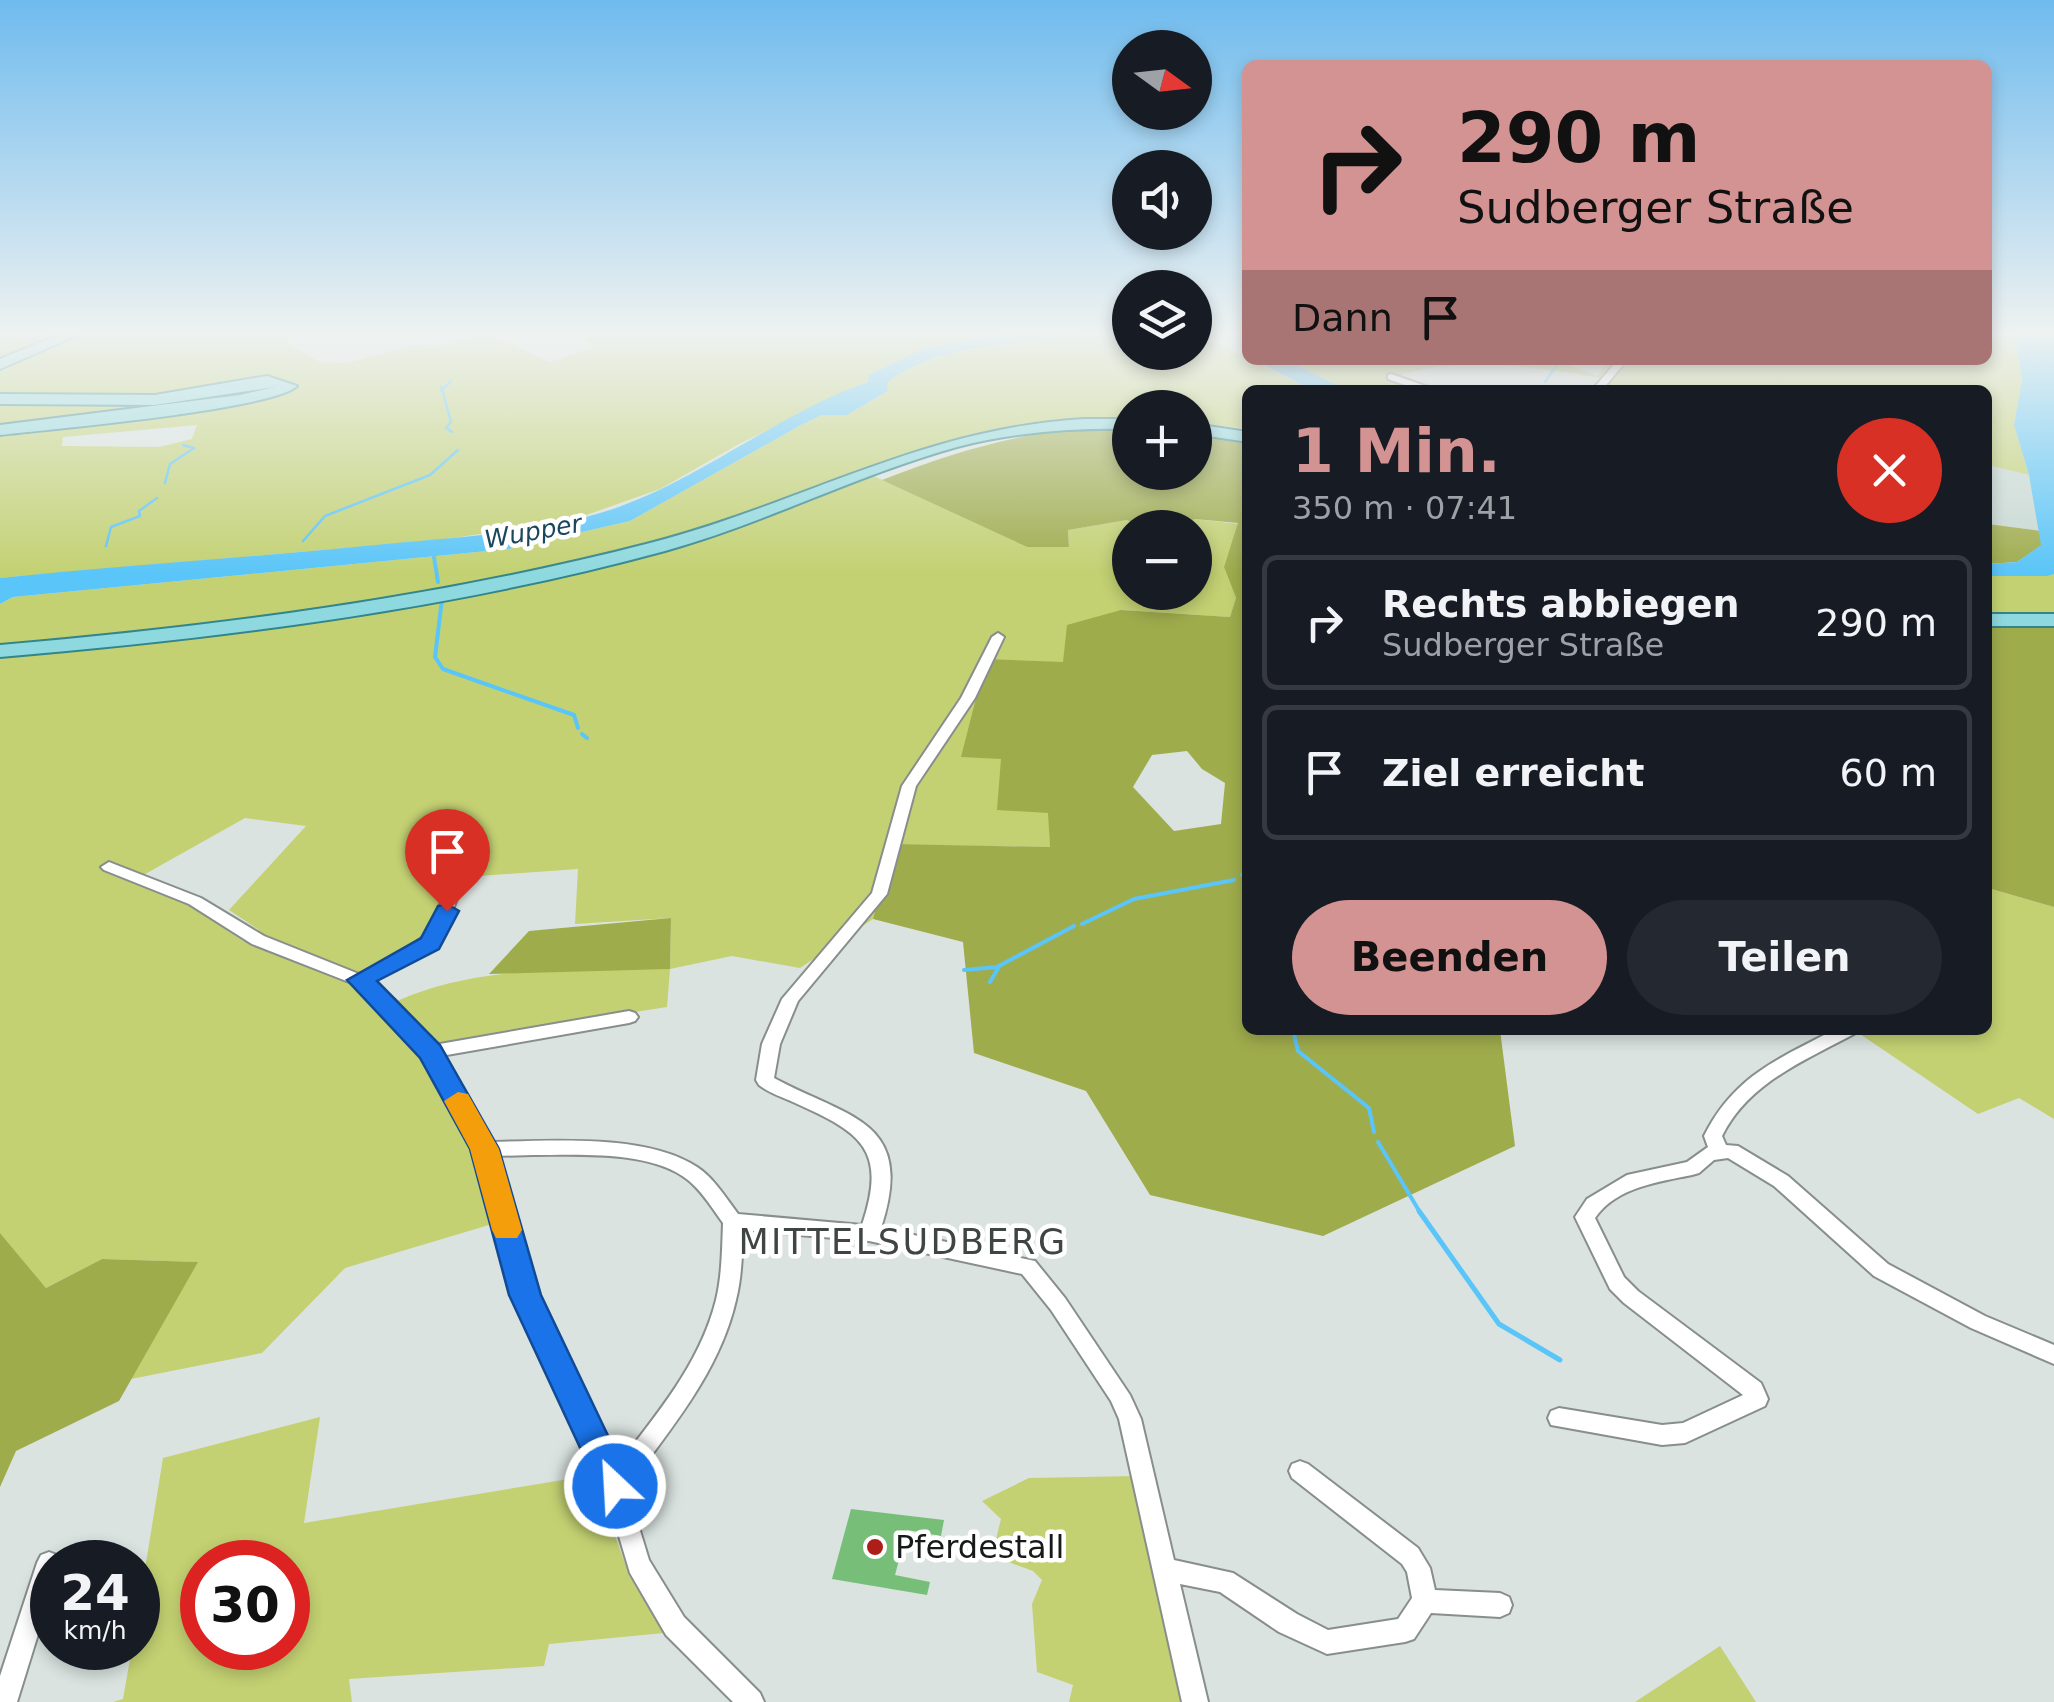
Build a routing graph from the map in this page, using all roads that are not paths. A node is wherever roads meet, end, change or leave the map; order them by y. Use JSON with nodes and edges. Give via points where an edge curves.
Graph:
{"nodes":[{"id":1,"x":125,"y":414,"type":"edge"},
{"id":2,"x":1112,"y":424,"type":"edge"},
{"id":3,"x":0,"y":430,"type":"edge"},
{"id":4,"x":1212,"y":431,"type":"edge"},
{"id":5,"x":1242,"y":436,"type":"edge"},
{"id":6,"x":1992,"y":620,"type":"edge"},
{"id":7,"x":2054,"y":620,"type":"edge"},
{"id":8,"x":998,"y":637,"type":"dead end"},
{"id":9,"x":0,"y":651,"type":"edge"},
{"id":10,"x":109,"y":867,"type":"dead end"},
{"id":11,"x":452,"y":892,"type":"dead end"},
{"id":12,"x":360,"y":980,"type":"junction"},
{"id":13,"x":629,"y":1017,"type":"dead end"},
{"id":14,"x":1840,"y":1035,"type":"edge"},
{"id":15,"x":430,"y":1052,"type":"junction"},
{"id":16,"x":484,"y":1149,"type":"junction"},
{"id":17,"x":1719,"y":1151,"type":"junction"},
{"id":18,"x":733,"y":1222,"type":"junction"},
{"id":19,"x":869,"y":1234,"type":"junction"},
{"id":20,"x":2054,"y":1356,"type":"edge"},
{"id":21,"x":1559,"y":1418,"type":"dead end"},
{"id":22,"x":1300,"y":1471,"type":"dead end"},
{"id":23,"x":615,"y":1486,"type":"junction"},
{"id":24,"x":1164,"y":1570,"type":"junction"},
{"id":25,"x":1424,"y":1601,"type":"junction"},
{"id":26,"x":1500,"y":1605,"type":"dead end"},
{"id":27,"x":30,"y":1622,"type":"edge"},
{"id":28,"x":4,"y":1702,"type":"edge"},
{"id":29,"x":751,"y":1702,"type":"edge"},
{"id":30,"x":1195,"y":1702,"type":"edge"}],
"edges":[{"from":1,"to":3,"type":"main road"},
{"from":2,"to":9,"type":"main road","via":[[1046,426],[966,440],[711,532],[528,577],[289,618]]},
{"from":4,"to":5,"type":"main road"},
{"from":6,"to":7,"type":"main road"},
{"from":8,"to":19,"type":"street","via":[[968,698],[909,786],[879,894],[790,999],[764,1080],[836,1115],[880,1152],[886,1182]]},
{"from":10,"to":12,"type":"street","via":[[195,901],[258,940]]},
{"from":11,"to":12,"type":"street","via":[[430,943]]},
{"from":12,"to":15,"type":"street"},
{"from":13,"to":15,"type":"street"},
{"from":14,"to":17,"type":"street","via":[[1736,1096],[1712,1136]]},
{"from":15,"to":16,"type":"street"},
{"from":16,"to":18,"type":"street","via":[[597,1148],[688,1169]]},
{"from":16,"to":23,"type":"street","via":[[525,1295]]},
{"from":17,"to":20,"type":"street","via":[[1732,1151],[1781,1181],[1882,1270]]},
{"from":17,"to":21,"type":"street","via":[[1692,1168],[1634,1180],[1585,1217],[1631,1297],[1757,1399],[1684,1433]]},
{"from":18,"to":19,"type":"street"},
{"from":18,"to":23,"type":"street","via":[[736,1271],[710,1351]]},
{"from":19,"to":24,"type":"street","via":[[1028,1267],[1119,1395]]},
{"from":22,"to":25,"type":"street","via":[[1410,1556]]},
{"from":23,"to":29,"type":"street","via":[[638,1565],[676,1626]]},
{"from":24,"to":25,"type":"street","via":[[1226,1581],[1327,1642],[1405,1630]]},
{"from":24,"to":30,"type":"street"},
{"from":25,"to":26,"type":"street"},
{"from":27,"to":28,"type":"street"}]}
